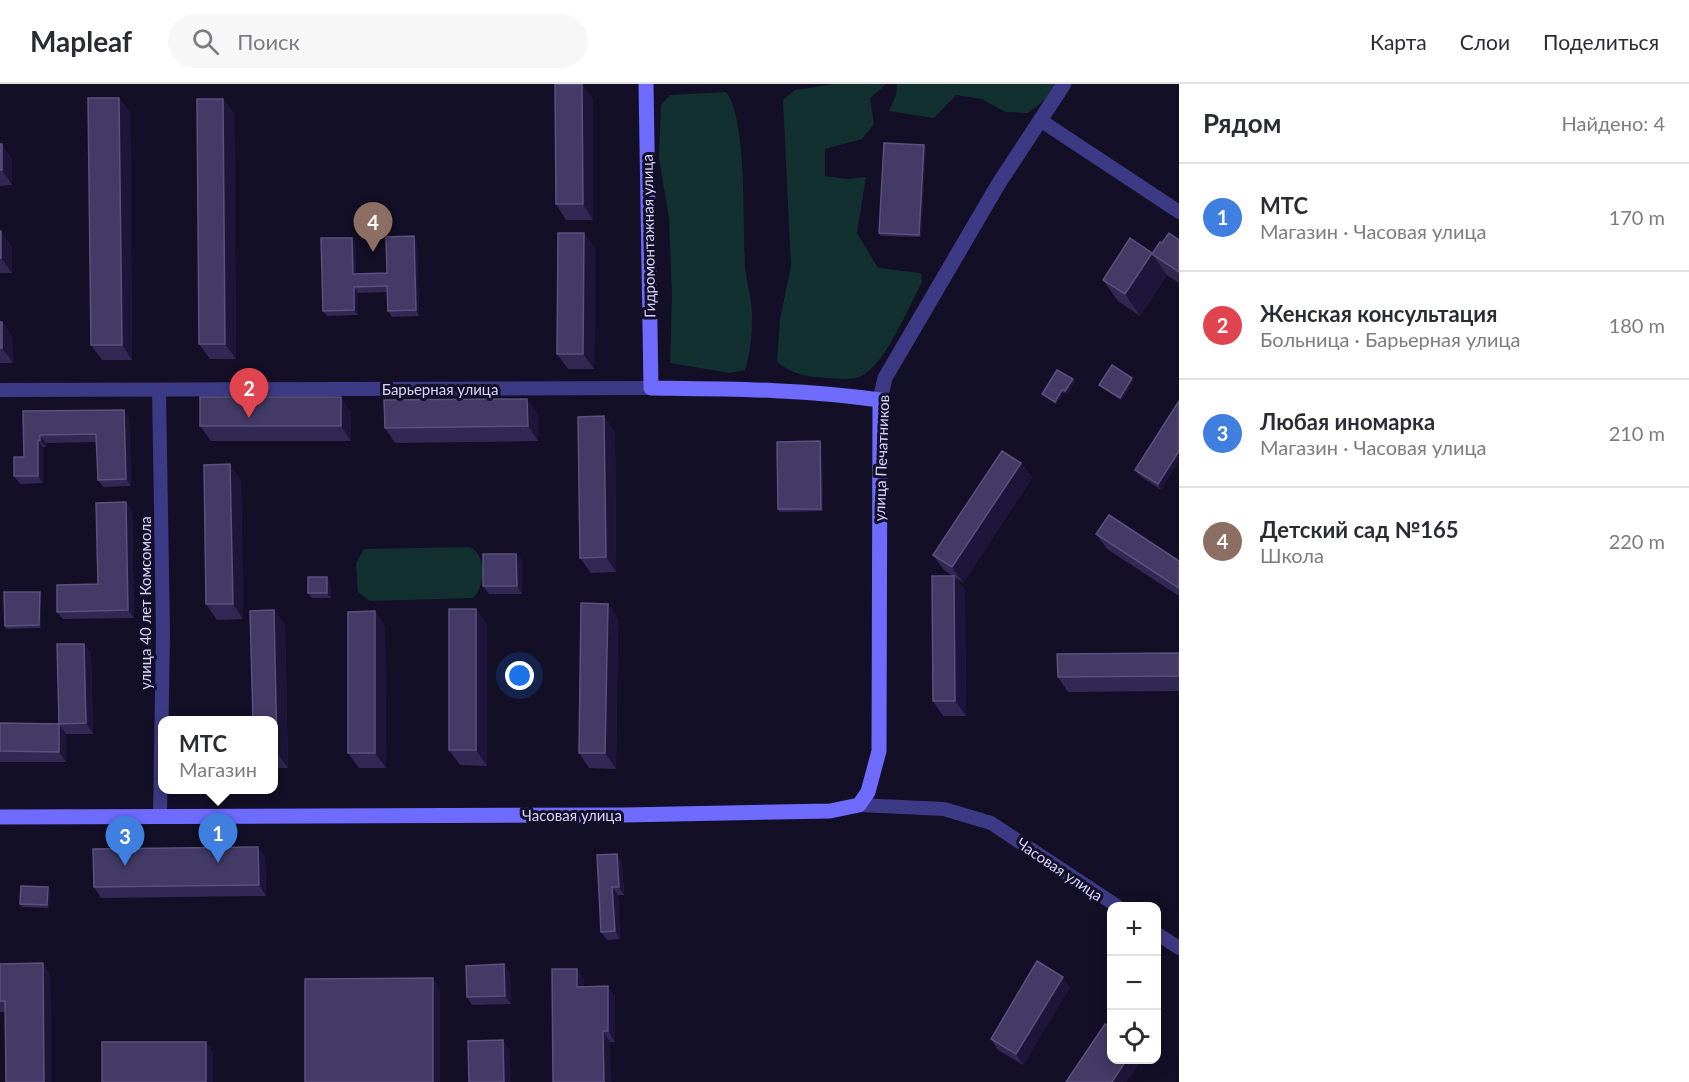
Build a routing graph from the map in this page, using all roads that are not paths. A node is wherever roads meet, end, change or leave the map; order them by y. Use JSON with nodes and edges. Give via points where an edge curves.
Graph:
{"nodes":[{"id":1,"x":646,"y":84,"type":"edge"},
{"id":2,"x":1064,"y":84,"type":"edge"},
{"id":3,"x":1040,"y":120,"type":"junction"},
{"id":4,"x":1179,"y":212,"type":"edge"},
{"id":5,"x":651,"y":388,"type":"junction"},
{"id":6,"x":0,"y":390,"type":"edge"},
{"id":7,"x":159,"y":390,"type":"junction"},
{"id":8,"x":880,"y":400,"type":"junction"},
{"id":9,"x":162,"y":716,"type":"edge"},
{"id":10,"x":160,"y":794,"type":"edge"},
{"id":11,"x":859,"y":805,"type":"junction"},
{"id":12,"x":160,"y":816,"type":"junction"},
{"id":13,"x":0,"y":817,"type":"edge"},
{"id":14,"x":1111,"y":902,"type":"edge"},
{"id":15,"x":1161,"y":936,"type":"edge"},
{"id":16,"x":1179,"y":948,"type":"edge"}],
"edges":[{"from":1,"to":5,"type":"main road","name":"Гидромонтажная улица"},
{"from":2,"to":3,"type":"street","name":"улица Печатников"},
{"from":3,"to":4,"type":"street"},
{"from":3,"to":8,"type":"street","name":"улица Печатников","via":[[885,378]]},
{"from":5,"to":7,"type":"street","name":"Барьерная улица"},
{"from":5,"to":8,"type":"main road","name":"Барьерная улица","via":[[757,389]]},
{"from":6,"to":7,"type":"street","name":"Барьерная улица"},
{"from":7,"to":9,"type":"street","name":"улица 40 лет Комсомола"},
{"from":8,"to":11,"type":"main road","name":"улица Печатников","via":[[879,751],[868,792]]},
{"from":10,"to":12,"type":"street","name":"улица 40 лет Комсомола"},
{"from":11,"to":12,"type":"main road","name":"Часовая улица","via":[[830,811],[624,815]]},
{"from":11,"to":14,"type":"street","name":"Часовая улица","via":[[944,809],[991,823]]},
{"from":12,"to":13,"type":"main road","name":"Часовая улица"},
{"from":15,"to":16,"type":"street"}]}
